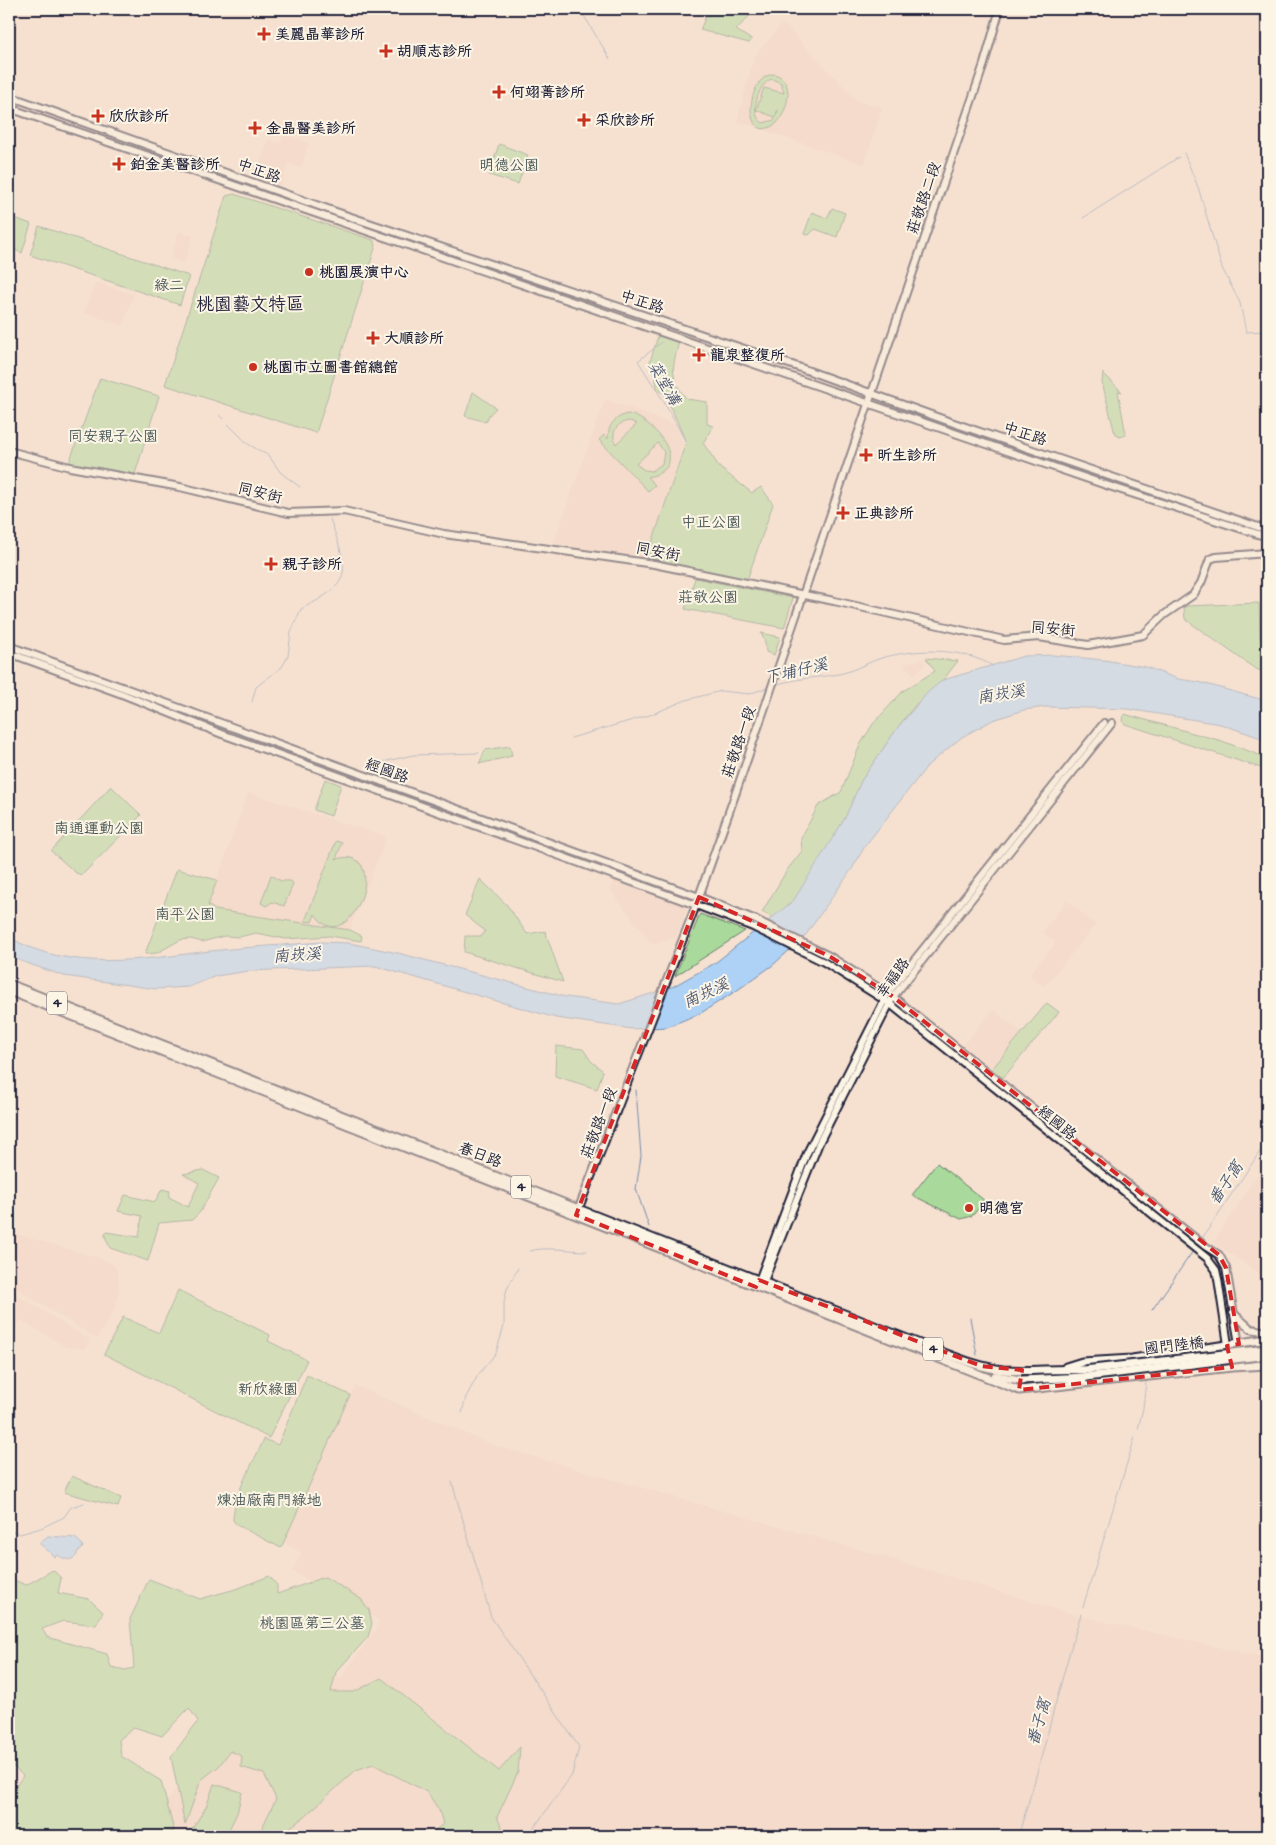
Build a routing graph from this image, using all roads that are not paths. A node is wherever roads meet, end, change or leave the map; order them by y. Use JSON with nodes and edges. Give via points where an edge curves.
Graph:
{"nodes":[{"id":1,"x":1000,"y":9,"type":"edge"},
{"id":2,"x":9,"y":96,"type":"edge"},
{"id":3,"x":9,"y":108,"type":"edge"},
{"id":4,"x":871,"y":394,"type":"junction"},
{"id":5,"x":868,"y":403,"type":"junction"},
{"id":6,"x":9,"y":451,"type":"edge"},
{"id":7,"x":1267,"y":530,"type":"edge"},
{"id":8,"x":1267,"y":537,"type":"edge"},
{"id":9,"x":1267,"y":553,"type":"edge"},
{"id":10,"x":803,"y":594,"type":"junction"},
{"id":11,"x":9,"y":646,"type":"edge"},
{"id":12,"x":9,"y":653,"type":"edge"},
{"id":13,"x":1104,"y":723,"type":"dead end"},
{"id":14,"x":1112,"y":723,"type":"dead end"},
{"id":15,"x":699,"y":897,"type":"junction"},
{"id":16,"x":696,"y":905,"type":"junction"},
{"id":17,"x":9,"y":984,"type":"edge"},
{"id":18,"x":9,"y":991,"type":"edge"},
{"id":19,"x":890,"y":995,"type":"junction"},
{"id":20,"x":886,"y":1002,"type":"junction"},
{"id":21,"x":143,"y":1041,"type":"junction"},
{"id":22,"x":577,"y":1212,"type":"junction"},
{"id":23,"x":760,"y":1285,"type":"junction"},
{"id":24,"x":1233,"y":1313,"type":"junction"},
{"id":25,"x":846,"y":1319,"type":"junction"},
{"id":26,"x":1267,"y":1332,"type":"edge"},
{"id":27,"x":1267,"y":1339,"type":"edge"},
{"id":28,"x":1239,"y":1344,"type":"junction"},
{"id":29,"x":1227,"y":1346,"type":"junction"},
{"id":30,"x":1267,"y":1349,"type":"edge"},
{"id":31,"x":1267,"y":1355,"type":"edge"},
{"id":32,"x":1267,"y":1365,"type":"edge"},
{"id":33,"x":1232,"y":1367,"type":"junction"},
{"id":34,"x":1064,"y":1368,"type":"junction"},
{"id":35,"x":1022,"y":1370,"type":"junction"},
{"id":36,"x":982,"y":1374,"type":"junction"},
{"id":37,"x":1085,"y":1374,"type":"junction"},
{"id":38,"x":1021,"y":1380,"type":"junction"},
{"id":39,"x":1019,"y":1390,"type":"junction"}],
"edges":[{"from":1,"to":4,"type":"street","name":"莊敬路二段"},
{"from":2,"to":4,"type":"street","name":"中正路","via":[[336,212]]},
{"from":3,"to":5,"type":"street","name":"中正路"},
{"from":4,"to":5,"type":"street","name":"莊敬路一段"},
{"from":4,"to":7,"type":"street","name":"中正路"},
{"from":5,"to":8,"type":"street","name":"中正路"},
{"from":5,"to":10,"type":"street","name":"莊敬路一段"},
{"from":6,"to":10,"type":"street","name":"同安街","via":[[288,513],[344,511],[444,534],[637,560]]},
{"from":9,"to":10,"type":"street","name":"同安街","via":[[1210,559],[1193,595],[1164,615],[1147,632],[1088,645],[1039,637],[996,638]]},
{"from":10,"to":15,"type":"street","name":"莊敬路一段"},
{"from":11,"to":15,"type":"street","name":"經國路"},
{"from":12,"to":16,"type":"street","name":"經國路","via":[[222,734]]},
{"from":13,"to":19,"type":"street","name":"幸福路"},
{"from":14,"to":19,"type":"street","name":"幸福路"},
{"from":15,"to":16,"type":"street","name":"莊敬路一段"},
{"from":15,"to":19,"type":"street","name":"經國路","via":[[802,942]]},
{"from":16,"to":20,"type":"street","name":"經國路","via":[[796,948],[838,970]]},
{"from":16,"to":22,"type":"street","name":"莊敬路一段"},
{"from":17,"to":21,"type":"main road","number":"4"},
{"from":18,"to":21,"type":"main road","number":"4"},
{"from":19,"to":20,"type":"street","name":"幸福路"},
{"from":19,"to":24,"type":"street","name":"經國路","via":[[1220,1255],[1226,1268]]},
{"from":20,"to":23,"type":"street","name":"幸福路","via":[[807,1153]]},
{"from":20,"to":29,"type":"street","name":"經國路","via":[[1207,1258],[1216,1270]]},
{"from":21,"to":22,"type":"main road","name":"春日路","number":"4"},
{"from":22,"to":23,"type":"main road","name":"春日路","number":"4"},
{"from":23,"to":25,"type":"main road","name":"春日路","number":"4"},
{"from":24,"to":26,"type":"street","via":[[1251,1329]]},
{"from":24,"to":28,"type":"street","name":"經國路"},
{"from":25,"to":35,"type":"main road","number":"4","via":[[981,1366]]},
{"from":25,"to":36,"type":"main road","number":"4"},
{"from":27,"to":28,"type":"main road","number":"4"},
{"from":28,"to":29,"type":"main road","number":"4"},
{"from":29,"to":33,"type":"street","name":"經國路"},
{"from":29,"to":34,"type":"main road","number":"4","via":[[1132,1359],[1082,1362]]},
{"from":30,"to":37,"type":"main road","name":"國門陸橋","number":"4","bridge":true},
{"from":31,"to":37,"type":"main road","name":"國門陸橋","number":"4","bridge":true},
{"from":32,"to":33,"type":"main road","number":"4"},
{"from":33,"to":39,"type":"main road","number":"4"},
{"from":34,"to":35,"type":"main road","number":"4"},
{"from":34,"to":37,"type":"main road","number":"4"},
{"from":35,"to":38,"type":"main road"},
{"from":36,"to":38,"type":"main road","number":"4"},
{"from":36,"to":39,"type":"main road","number":"4"},
{"from":37,"to":38,"type":"main road","number":"4"},
{"from":38,"to":39,"type":"main road"}]}
